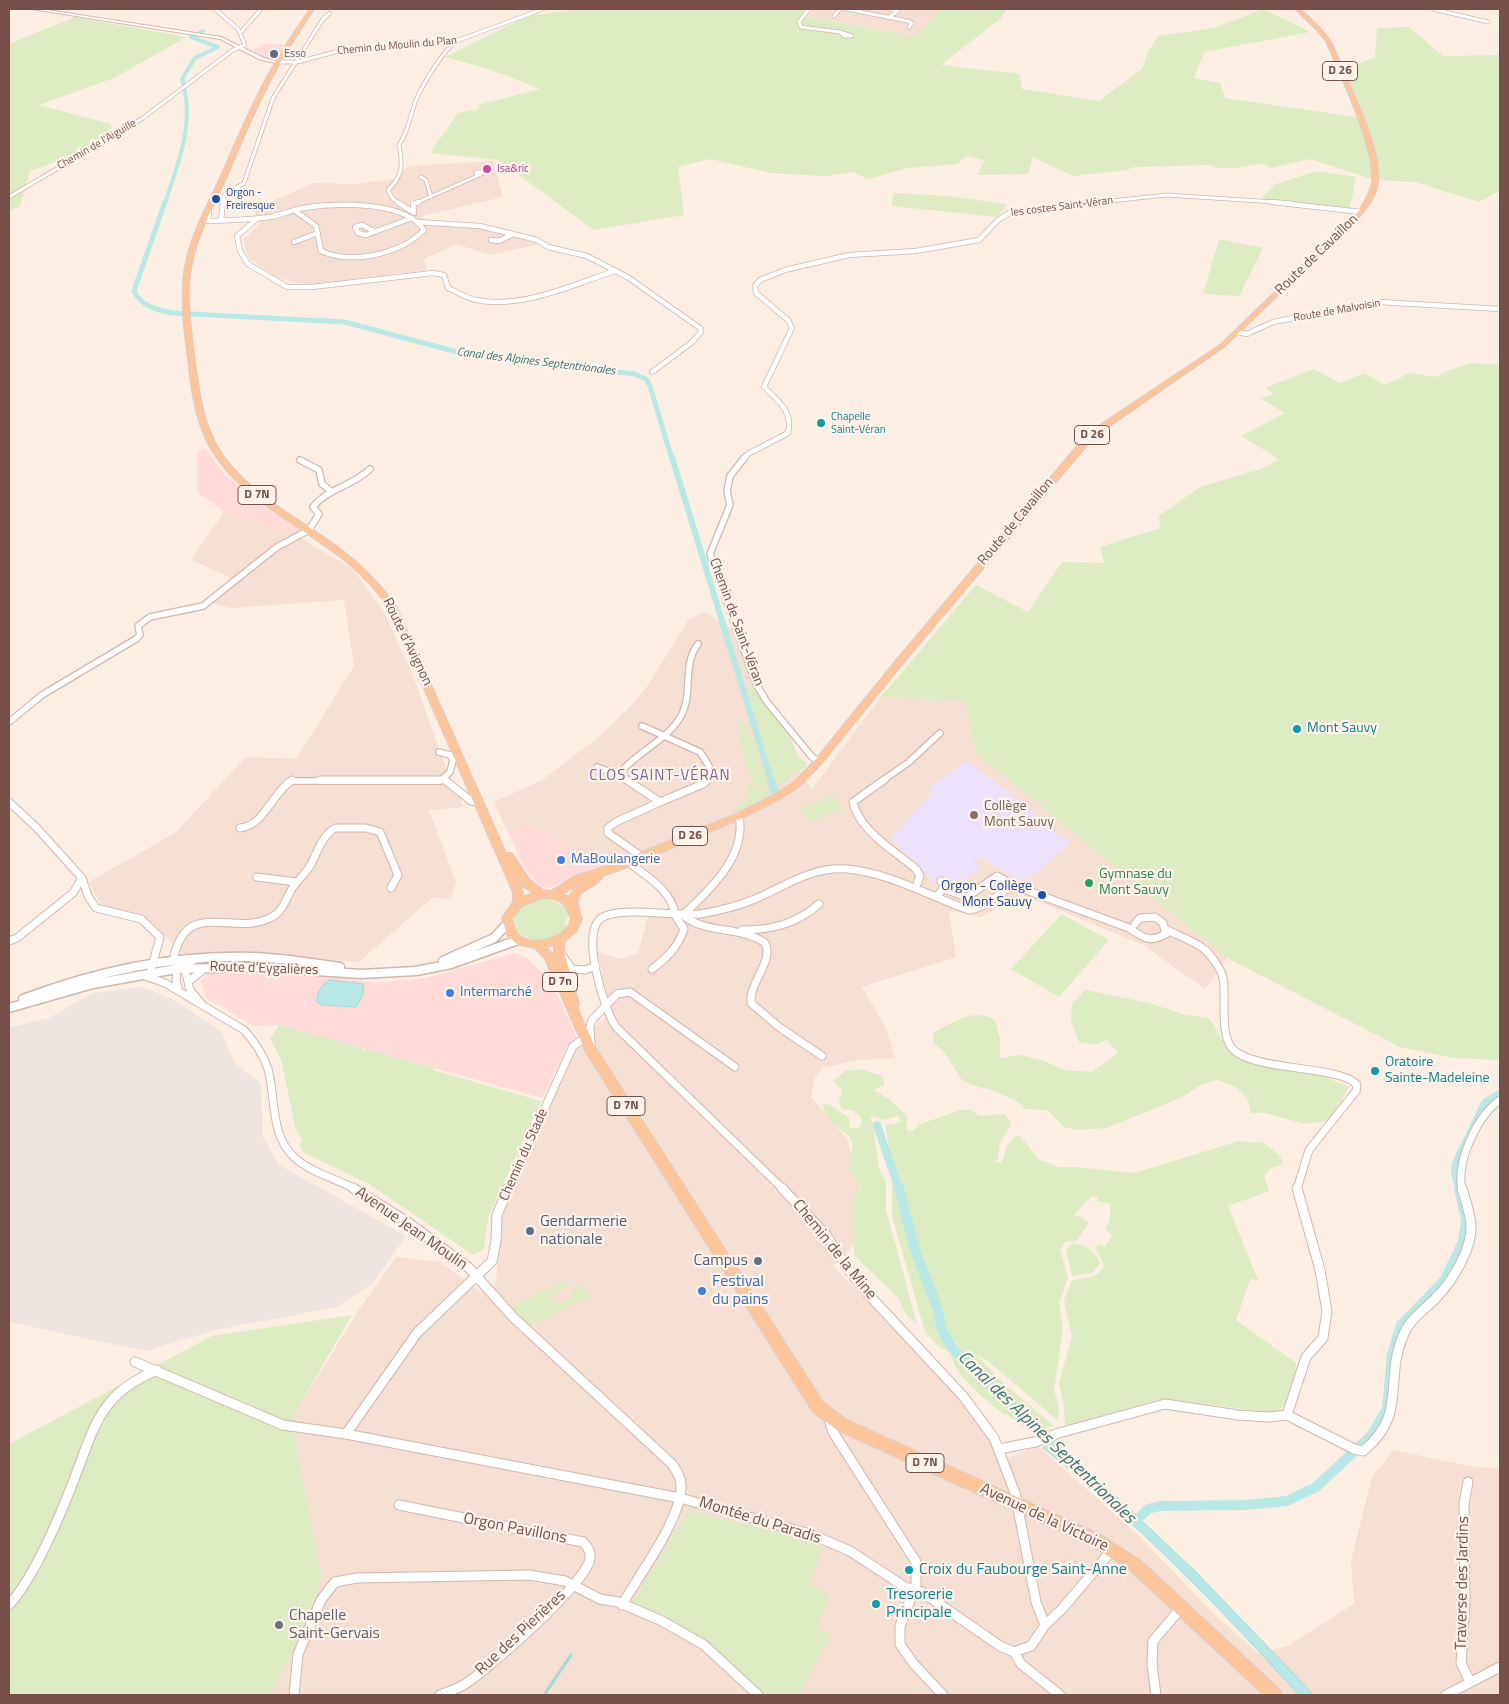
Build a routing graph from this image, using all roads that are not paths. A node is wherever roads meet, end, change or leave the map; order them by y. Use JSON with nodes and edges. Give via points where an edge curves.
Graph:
{"nodes":[{"id":1,"x":34,"y":9,"type":"edge"},
{"id":2,"x":215,"y":9,"type":"edge"},
{"id":3,"x":261,"y":9,"type":"edge"},
{"id":4,"x":312,"y":9,"type":"edge"},
{"id":5,"x":543,"y":9,"type":"edge"},
{"id":6,"x":809,"y":9,"type":"edge"},
{"id":7,"x":840,"y":9,"type":"edge"},
{"id":8,"x":846,"y":9,"type":"edge"},
{"id":9,"x":889,"y":9,"type":"edge"},
{"id":10,"x":1298,"y":9,"type":"edge"},
{"id":11,"x":1433,"y":9,"type":"edge"},
{"id":12,"x":330,"y":13,"type":"dead end"},
{"id":13,"x":834,"y":16,"type":"dead end"},
{"id":14,"x":888,"y":18,"type":"junction"},
{"id":15,"x":1488,"y":22,"type":"dead end"},
{"id":16,"x":909,"y":27,"type":"dead end"},
{"id":17,"x":241,"y":32,"type":"junction"},
{"id":18,"x":840,"y":32,"type":"dead end"},
{"id":19,"x":193,"y":34,"type":"joint"},
{"id":20,"x":451,"y":43,"type":"junction"},
{"id":21,"x":242,"y":47,"type":"junction"},
{"id":22,"x":277,"y":62,"type":"junction"},
{"id":23,"x":297,"y":62,"type":"junction"},
{"id":24,"x":477,"y":176,"type":"dead end"},
{"id":25,"x":421,"y":177,"type":"dead end"},
{"id":26,"x":220,"y":184,"type":"junction"},
{"id":27,"x":9,"y":197,"type":"edge"},
{"id":28,"x":431,"y":197,"type":"junction"},
{"id":29,"x":294,"y":210,"type":"junction"},
{"id":30,"x":413,"y":212,"type":"junction"},
{"id":31,"x":1361,"y":212,"type":"junction"},
{"id":32,"x":258,"y":218,"type":"junction"},
{"id":33,"x":412,"y":218,"type":"junction"},
{"id":34,"x":221,"y":219,"type":"junction"},
{"id":35,"x":207,"y":220,"type":"junction"},
{"id":36,"x":418,"y":222,"type":"junction"},
{"id":37,"x":374,"y":231,"type":"dead end"},
{"id":38,"x":318,"y":233,"type":"junction"},
{"id":39,"x":513,"y":234,"type":"junction"},
{"id":40,"x":490,"y":240,"type":"dead end"},
{"id":41,"x":294,"y":242,"type":"dead end"},
{"id":42,"x":615,"y":271,"type":"junction"},
{"id":43,"x":1500,"y":308,"type":"edge"},
{"id":44,"x":1237,"y":332,"type":"junction"},
{"id":45,"x":652,"y":372,"type":"dead end"},
{"id":46,"x":764,"y":387,"type":"joint"},
{"id":47,"x":300,"y":460,"type":"dead end"},
{"id":48,"x":370,"y":469,"type":"dead end"},
{"id":49,"x":332,"y":492,"type":"junction"},
{"id":50,"x":309,"y":530,"type":"junction"},
{"id":51,"x":698,"y":644,"type":"dead end"},
{"id":52,"x":682,"y":714,"type":"joint"},
{"id":53,"x":9,"y":722,"type":"edge"},
{"id":54,"x":642,"y":726,"type":"dead end"},
{"id":55,"x":940,"y":732,"type":"dead end"},
{"id":56,"x":662,"y":736,"type":"junction"},
{"id":57,"x":439,"y":752,"type":"dead end"},
{"id":58,"x":457,"y":759,"type":"junction"},
{"id":59,"x":819,"y":761,"type":"junction"},
{"id":60,"x":597,"y":767,"type":"dead end"},
{"id":61,"x":618,"y":775,"type":"junction"},
{"id":62,"x":444,"y":779,"type":"junction"},
{"id":63,"x":9,"y":802,"type":"edge"},
{"id":64,"x":480,"y":802,"type":"junction"},
{"id":65,"x":660,"y":802,"type":"junction"},
{"id":66,"x":739,"y":816,"type":"junction"},
{"id":67,"x":240,"y":828,"type":"dead end"},
{"id":68,"x":491,"y":829,"type":"junction"},
{"id":69,"x":642,"y":857,"type":"junction"},
{"id":70,"x":628,"y":862,"type":"junction"},
{"id":71,"x":616,"y":867,"type":"junction"},
{"id":72,"x":257,"y":877,"type":"dead end"},
{"id":73,"x":82,"y":878,"type":"junction"},
{"id":74,"x":941,"y":881,"type":"dead end"},
{"id":75,"x":296,"y":882,"type":"junction"},
{"id":76,"x":1016,"y":886,"type":"junction"},
{"id":77,"x":916,"y":887,"type":"junction"},
{"id":78,"x":391,"y":888,"type":"dead end"},
{"id":79,"x":944,"y":889,"type":"junction"},
{"id":80,"x":541,"y":894,"type":"junction"},
{"id":81,"x":553,"y":895,"type":"junction"},
{"id":82,"x":937,"y":896,"type":"junction"},
{"id":83,"x":518,"y":903,"type":"junction"},
{"id":84,"x":819,"y":904,"type":"dead end"},
{"id":85,"x":572,"y":905,"type":"junction"},
{"id":86,"x":675,"y":915,"type":"junction"},
{"id":87,"x":683,"y":915,"type":"junction"},
{"id":88,"x":507,"y":924,"type":"junction"},
{"id":89,"x":1120,"y":924,"type":"junction"},
{"id":90,"x":1135,"y":924,"type":"junction"},
{"id":91,"x":734,"y":930,"type":"junction"},
{"id":92,"x":1167,"y":930,"type":"junction"},
{"id":93,"x":1136,"y":932,"type":"junction"},
{"id":94,"x":518,"y":940,"type":"junction"},
{"id":95,"x":560,"y":940,"type":"junction"},
{"id":96,"x":9,"y":941,"type":"edge"},
{"id":97,"x":538,"y":945,"type":"junction"},
{"id":98,"x":559,"y":952,"type":"junction"},
{"id":99,"x":175,"y":964,"type":"junction"},
{"id":100,"x":206,"y":966,"type":"junction"},
{"id":101,"x":596,"y":966,"type":"junction"},
{"id":102,"x":151,"y":967,"type":"junction"},
{"id":103,"x":652,"y":969,"type":"dead end"},
{"id":104,"x":122,"y":976,"type":"junction"},
{"id":105,"x":109,"y":979,"type":"junction"},
{"id":106,"x":188,"y":982,"type":"junction"},
{"id":107,"x":179,"y":991,"type":"junction"},
{"id":108,"x":201,"y":1004,"type":"junction"},
{"id":109,"x":9,"y":1006,"type":"edge"},
{"id":110,"x":605,"y":1010,"type":"junction"},
{"id":111,"x":578,"y":1022,"type":"junction"},
{"id":112,"x":587,"y":1043,"type":"junction"},
{"id":113,"x":822,"y":1056,"type":"dead end"},
{"id":114,"x":735,"y":1067,"type":"dead end"},
{"id":115,"x":1500,"y":1100,"type":"edge"},
{"id":116,"x":477,"y":1276,"type":"junction"},
{"id":117,"x":135,"y":1362,"type":"dead end"},
{"id":118,"x":157,"y":1370,"type":"junction"},
{"id":119,"x":1287,"y":1415,"type":"junction"},
{"id":120,"x":832,"y":1419,"type":"junction"},
{"id":121,"x":346,"y":1434,"type":"junction"},
{"id":122,"x":999,"y":1449,"type":"junction"},
{"id":123,"x":1468,"y":1482,"type":"dead end"},
{"id":124,"x":680,"y":1498,"type":"junction"},
{"id":125,"x":1018,"y":1504,"type":"junction"},
{"id":126,"x":399,"y":1505,"type":"dead end"},
{"id":127,"x":1112,"y":1549,"type":"junction"},
{"id":128,"x":574,"y":1584,"type":"junction"},
{"id":129,"x":916,"y":1590,"type":"junction"},
{"id":130,"x":9,"y":1605,"type":"edge"},
{"id":131,"x":622,"y":1605,"type":"junction"},
{"id":132,"x":1182,"y":1607,"type":"junction"},
{"id":133,"x":1045,"y":1625,"type":"junction"},
{"id":134,"x":1014,"y":1652,"type":"junction"},
{"id":135,"x":1500,"y":1667,"type":"edge"},
{"id":136,"x":1470,"y":1682,"type":"junction"},
{"id":137,"x":294,"y":1695,"type":"edge"},
{"id":138,"x":440,"y":1695,"type":"edge"},
{"id":139,"x":758,"y":1695,"type":"edge"},
{"id":140,"x":944,"y":1695,"type":"edge"},
{"id":141,"x":1060,"y":1695,"type":"edge"},
{"id":142,"x":1156,"y":1695,"type":"edge"},
{"id":143,"x":1275,"y":1695,"type":"edge"},
{"id":144,"x":1446,"y":1695,"type":"edge"}],
"edges":[{"from":1,"to":19,"type":"main road"},
{"from":2,"to":17,"type":"street"},
{"from":3,"to":17,"type":"street"},
{"from":4,"to":22,"type":"main road","number":"D 7N"},
{"from":5,"to":20,"type":"street","name":"Chemin du Moulin du Plan"},
{"from":6,"to":18,"type":"street","via":[[799,22],[800,26]]},
{"from":7,"to":13,"type":"street"},
{"from":8,"to":14,"type":"street"},
{"from":9,"to":14,"type":"street","via":[[898,11]]},
{"from":10,"to":31,"type":"main road","name":"Route de Cavaillon","number":"D 26","via":[[1328,41],[1368,142],[1375,180]]},
{"from":11,"to":15,"type":"street"},
{"from":12,"to":23,"type":"street"},
{"from":14,"to":16,"type":"street","via":[[912,23]]},
{"from":17,"to":21,"type":"street","via":[[245,42]]},
{"from":19,"to":21,"type":"main road","via":[[220,38]]},
{"from":20,"to":23,"type":"street","name":"Chemin du Moulin du Plan","via":[[339,51]]},
{"from":20,"to":30,"type":"street","via":[[413,107],[409,130],[399,145],[404,166],[396,183],[388,190],[393,199]]},
{"from":21,"to":22,"type":"main road","via":[[263,60]]},
{"from":21,"to":27,"type":"street","name":"Chemin de l'Aiguille","via":[[233,50],[143,118]]},
{"from":22,"to":23,"type":"street","name":"Chemin du Moulin du Plan"},
{"from":22,"to":26,"type":"main road","number":"D 7N"},
{"from":23,"to":34,"type":"street","via":[[273,98],[244,183],[224,195]]},
{"from":24,"to":28,"type":"street"},
{"from":25,"to":28,"type":"street","via":[[426,180]]},
{"from":26,"to":35,"type":"main road","number":"D 7N"},
{"from":26,"to":35,"type":"main road","number":"D 7N","via":[[208,208]]},
{"from":28,"to":30,"type":"street","via":[[413,204]]},
{"from":29,"to":32,"type":"street"},
{"from":29,"to":33,"type":"street","via":[[350,204]]},
{"from":29,"to":38,"type":"street","via":[[315,224]]},
{"from":30,"to":33,"type":"street"},
{"from":31,"to":44,"type":"main road","name":"Route de Cavaillon","number":"D 26"},
{"from":31,"to":46,"type":"street","name":"les costes Saint-Véran","via":[[1292,203],[1180,195],[1139,198],[1012,212],[1000,218],[986,237],[979,240],[916,251],[849,255],[785,270],[760,280],[755,286],[756,293],[788,320],[792,328]]},
{"from":32,"to":34,"type":"street"},
{"from":32,"to":42,"type":"street","via":[[237,236],[240,251],[255,269],[286,287],[433,273],[444,276],[448,288],[477,300],[508,300],[526,298]]},
{"from":33,"to":36,"type":"street"},
{"from":33,"to":37,"type":"street"},
{"from":34,"to":35,"type":"street"},
{"from":35,"to":50,"type":"main road","name":"Route d'Avignon","number":"D 7N","via":[[195,244],[187,274],[187,313],[199,417],[217,454],[247,487]]},
{"from":36,"to":38,"type":"street","via":[[424,228],[422,233],[401,247],[342,257],[322,252]]},
{"from":36,"to":39,"type":"street","via":[[477,225]]},
{"from":38,"to":41,"type":"street"},
{"from":39,"to":40,"type":"street","via":[[499,242]]},
{"from":39,"to":42,"type":"street","via":[[537,240],[548,248],[587,256]]},
{"from":42,"to":45,"type":"street","via":[[700,328],[700,336]]},
{"from":43,"to":44,"type":"street","name":"Route de Malvoisin","via":[[1379,302],[1273,322],[1247,334]]},
{"from":44,"to":59,"type":"main road","name":"Route de Cavaillon","number":"D 26","via":[[1212,354],[1091,436]]},
{"from":46,"to":59,"type":"street","name":"Chemin de Saint-Véran","via":[[787,410],[790,428],[782,437],[748,454],[730,476],[727,483],[730,505],[710,554],[759,688],[812,757]]},
{"from":47,"to":49,"type":"street","via":[[319,470],[322,484]]},
{"from":48,"to":49,"type":"street","via":[[356,482]]},
{"from":49,"to":50,"type":"street","via":[[318,499],[313,507],[319,514]]},
{"from":50,"to":53,"type":"street","via":[[277,547],[203,606],[189,612],[145,620],[138,626],[140,635],[136,639],[42,695]]},
{"from":50,"to":58,"type":"main road","name":"Route d'Avignon","number":"D 7N","via":[[352,560],[380,588],[392,606]]},
{"from":51,"to":52,"type":"street","via":[[691,654]]},
{"from":52,"to":56,"type":"street"},
{"from":54,"to":56,"type":"street"},
{"from":55,"to":77,"type":"street","via":[[909,762],[853,802],[852,807],[865,825],[916,869],[920,876]]},
{"from":56,"to":61,"type":"street"},
{"from":56,"to":65,"type":"street","via":[[700,752],[706,757],[710,772],[703,784]]},
{"from":57,"to":58,"type":"street"},
{"from":58,"to":62,"type":"street"},
{"from":58,"to":64,"type":"main road","name":"Route d'Avignon","number":"D 7N"},
{"from":59,"to":66,"type":"main road","name":"Route de Cavaillon","number":"D 26","via":[[788,791]]},
{"from":60,"to":61,"type":"street"},
{"from":61,"to":65,"type":"street"},
{"from":62,"to":64,"type":"street","via":[[471,801]]},
{"from":62,"to":67,"type":"street","via":[[292,780],[284,785],[253,825]]},
{"from":63,"to":73,"type":"street"},
{"from":64,"to":68,"type":"main road","name":"Route d'Avignon","number":"D 7N"},
{"from":65,"to":69,"type":"street","via":[[608,828],[608,833]]},
{"from":66,"to":69,"type":"main road","name":"Route de Cavaillon","number":"D 26"},
{"from":66,"to":87,"type":"street","via":[[741,832],[733,858]]},
{"from":68,"to":80,"type":"main road","name":"Route d'Avignon","via":[[526,883]]},
{"from":68,"to":83,"type":"main road","name":"Route d'Avignon","via":[[518,892]]},
{"from":69,"to":70,"type":"main road","name":"Route de Cavaillon","number":"D 26"},
{"from":70,"to":71,"type":"main road","name":"Route de Cavaillon","number":"D 26"},
{"from":70,"to":86,"type":"street","via":[[669,897],[676,908]]},
{"from":71,"to":81,"type":"main road","name":"Route de Cavaillon","via":[[580,879]]},
{"from":71,"to":85,"type":"main road","name":"Route de Cavaillon","number":"D 26","via":[[583,886],[573,897]]},
{"from":72,"to":75,"type":"street"},
{"from":73,"to":96,"type":"street","via":[[73,893]]},
{"from":73,"to":102,"type":"street","via":[[96,908],[141,919],[160,937]]},
{"from":74,"to":79,"type":"street"},
{"from":75,"to":78,"type":"street","via":[[307,872],[327,834],[345,827],[380,832],[398,875]]},
{"from":75,"to":99,"type":"street","via":[[272,918],[201,922],[189,928],[174,952]]},
{"from":76,"to":79,"type":"street","via":[[997,876],[967,897]]},
{"from":76,"to":82,"type":"street","name":"Chemin de la Mine","via":[[1002,891],[975,911]]},
{"from":76,"to":89,"type":"street"},
{"from":77,"to":82,"type":"street","name":"Chemin de la Mine"},
{"from":77,"to":87,"type":"street","name":"Chemin de la Mine","via":[[891,877],[846,869],[813,871],[754,900],[717,911]]},
{"from":79,"to":82,"type":"street"},
{"from":80,"to":81,"type":"main road"},
{"from":80,"to":83,"type":"main road"},
{"from":81,"to":85,"type":"main road"},
{"from":83,"to":88,"type":"main road","via":[[509,913]]},
{"from":84,"to":91,"type":"street","via":[[803,918],[784,926],[768,930]]},
{"from":85,"to":95,"type":"main road","via":[[576,912],[573,927]]},
{"from":86,"to":87,"type":"street","name":"Chemin de la Mine"},
{"from":86,"to":101,"type":"street","name":"Chemin de la Mine","via":[[627,910],[606,915],[594,927],[591,938]]},
{"from":86,"to":103,"type":"street","via":[[684,928],[681,940],[668,958]]},
{"from":87,"to":91,"type":"street","via":[[698,925]]},
{"from":88,"to":94,"type":"main road"},
{"from":88,"to":99,"type":"street","name":"Route d’Eygalières","via":[[494,938],[474,949],[418,967],[382,971],[268,958],[197,958]]},
{"from":89,"to":90,"type":"street"},
{"from":89,"to":93,"type":"street"},
{"from":90,"to":92,"type":"street","via":[[1140,918],[1155,917]]},
{"from":90,"to":93,"type":"street"},
{"from":91,"to":113,"type":"street","via":[[760,939],[768,948],[750,992],[751,1003]]},
{"from":92,"to":93,"type":"street","via":[[1164,937],[1155,940]]},
{"from":92,"to":119,"type":"street","via":[[1205,950],[1223,976],[1224,1015],[1232,1049],[1241,1056],[1306,1071],[1335,1074],[1353,1080],[1357,1085],[1356,1091],[1310,1150],[1297,1189],[1320,1270],[1327,1311],[1323,1338],[1306,1357]]},
{"from":94,"to":97,"type":"main road"},
{"from":94,"to":100,"type":"street","name":"Route d’Eygalières","via":[[456,962],[400,973]]},
{"from":95,"to":97,"type":"main road"},
{"from":95,"to":98,"type":"main road","number":"D 7N"},
{"from":97,"to":111,"type":"main road","number":"D 7n","via":[[549,957]]},
{"from":98,"to":101,"type":"street","via":[[572,969]]},
{"from":98,"to":111,"type":"main road","number":"D 7N"},
{"from":99,"to":100,"type":"street","name":"Route d’Eygalières"},
{"from":99,"to":102,"type":"street","name":"Route d’Eygalières"},
{"from":99,"to":106,"type":"street","via":[[185,970]]},
{"from":99,"to":107,"type":"street"},
{"from":100,"to":106,"type":"street"},
{"from":101,"to":110,"type":"street","name":"Chemin de la Mine"},
{"from":102,"to":104,"type":"street","name":"Route d’Eygalières"},
{"from":102,"to":105,"type":"street","via":[[119,973]]},
{"from":102,"to":109,"type":"street","name":"Route d’Eygalières","via":[[87,977]]},
{"from":104,"to":105,"type":"street","name":"Route d’Eygalières"},
{"from":104,"to":107,"type":"street","name":"Avenue Jean Moulin","via":[[156,978]]},
{"from":105,"to":109,"type":"street","name":"Route d’Eygalières"},
{"from":106,"to":108,"type":"street"},
{"from":107,"to":108,"type":"street","name":"Avenue Jean Moulin"},
{"from":108,"to":116,"type":"street","name":"Avenue Jean Moulin","via":[[244,1029],[262,1052],[271,1076],[279,1134],[289,1152],[302,1164],[373,1200]]},
{"from":110,"to":112,"type":"street","via":[[594,1017]]},
{"from":110,"to":114,"type":"street","via":[[617,993],[630,992]]},
{"from":110,"to":122,"type":"street","name":"Chemin de la Mine","via":[[625,1039],[754,1159],[826,1235],[869,1295],[963,1396]]},
{"from":111,"to":112,"type":"main road","number":"D 7N"},
{"from":112,"to":116,"type":"street","name":"Chemin du Stade","via":[[573,1046],[497,1215],[492,1260]]},
{"from":112,"to":120,"type":"main road","number":"D 7N","via":[[811,1398]]},
{"from":115,"to":119,"type":"street","via":[[1483,1116],[1461,1164],[1460,1175],[1471,1221],[1470,1236],[1455,1273],[1444,1289],[1407,1326],[1401,1340],[1393,1408],[1380,1434],[1369,1447],[1358,1450]]},
{"from":116,"to":121,"type":"street","name":"Chemin du Stade","via":[[417,1334]]},
{"from":116,"to":124,"type":"street","name":"Avenue Jean Moulin","via":[[502,1306],[672,1464],[680,1477]]},
{"from":117,"to":118,"type":"street","name":"Montée du Paradis"},
{"from":118,"to":121,"type":"street","name":"Montée du Paradis","via":[[283,1424]]},
{"from":118,"to":130,"type":"street","via":[[146,1374],[105,1407],[95,1423],[72,1486],[21,1592]]},
{"from":119,"to":122,"type":"street","via":[[1238,1415],[1155,1404],[1038,1442]]},
{"from":120,"to":125,"type":"main road","name":"Avenue de la Victoire","number":"D 7N"},
{"from":120,"to":129,"type":"street","via":[[833,1432],[916,1562],[919,1578]]},
{"from":121,"to":124,"type":"street","name":"Montée du Paradis"},
{"from":122,"to":125,"type":"street","name":"Chemin de la Mine"},
{"from":123,"to":136,"type":"street","name":"Traverse des Jardins","via":[[1464,1504],[1465,1601],[1461,1662]]},
{"from":124,"to":129,"type":"street","name":"Montée du Paradis","via":[[810,1534],[850,1551],[905,1587]]},
{"from":124,"to":131,"type":"street","via":[[674,1516]]},
{"from":125,"to":127,"type":"main road","name":"Avenue de la Victoire","number":"D 7N"},
{"from":125,"to":133,"type":"street","name":"Chemin de la Mine","via":[[1036,1602]]},
{"from":126,"to":128,"type":"street","name":"Orgon Pavillons","via":[[583,1542],[588,1545],[590,1560]]},
{"from":127,"to":132,"type":"main road","name":"Avenue de la Victoire","number":"D 7N"},
{"from":127,"to":133,"type":"street"},
{"from":128,"to":131,"type":"street","via":[[595,1600]]},
{"from":128,"to":137,"type":"street","via":[[530,1573],[489,1576],[442,1574],[335,1582],[321,1600],[301,1647]]},
{"from":128,"to":138,"type":"street","name":"Rue des Pierières","via":[[468,1682]]},
{"from":129,"to":134,"type":"street","name":"Montée du Paradis"},
{"from":129,"to":140,"type":"street","via":[[899,1632],[900,1645]]},
{"from":131,"to":139,"type":"street","via":[[662,1621],[704,1645]]},
{"from":132,"to":142,"type":"street","via":[[1152,1641]]},
{"from":132,"to":143,"type":"main road","name":"Avenue de la Victoire","number":"D 7N"},
{"from":133,"to":134,"type":"street","via":[[1031,1646]]},
{"from":134,"to":141,"type":"street","via":[[1021,1664]]},
{"from":135,"to":136,"type":"street"},
{"from":136,"to":144,"type":"street"}]}
